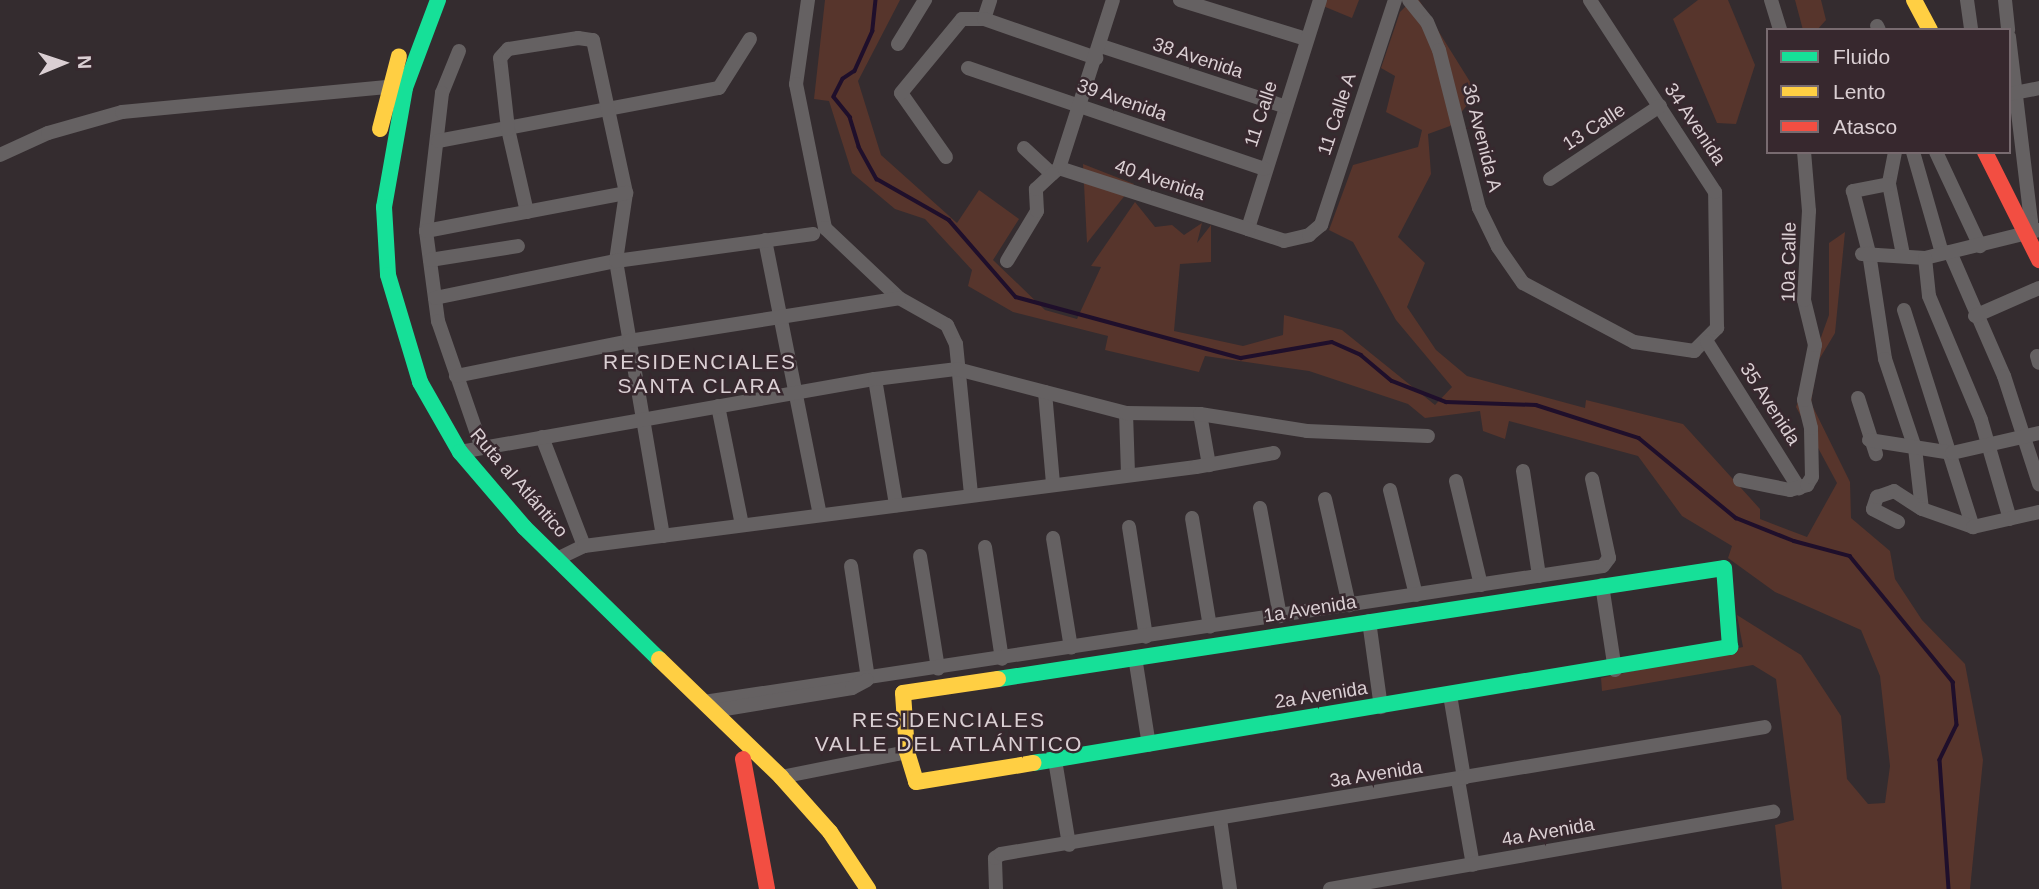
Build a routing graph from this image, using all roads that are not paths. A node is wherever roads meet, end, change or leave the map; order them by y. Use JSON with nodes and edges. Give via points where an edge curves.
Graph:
{"nodes":[{"id":1,"x":420,"y":0,"type":"edge"},
{"id":2,"x":438,"y":0,"type":"edge"},
{"id":3,"x":808,"y":0,"type":"edge"},
{"id":4,"x":925,"y":0,"type":"edge"},
{"id":5,"x":990,"y":0,"type":"edge"},
{"id":6,"x":1113,"y":0,"type":"edge"},
{"id":7,"x":1180,"y":0,"type":"edge"},
{"id":8,"x":1320,"y":0,"type":"edge"},
{"id":9,"x":1395,"y":0,"type":"edge"},
{"id":10,"x":1409,"y":0,"type":"edge"},
{"id":11,"x":1590,"y":0,"type":"edge"},
{"id":12,"x":1771,"y":0,"type":"edge"},
{"id":13,"x":1914,"y":0,"type":"edge"},
{"id":14,"x":1967,"y":0,"type":"edge"},
{"id":15,"x":2005,"y":0,"type":"edge"},
{"id":16,"x":984,"y":19,"type":"junction"},
{"id":17,"x":1779,"y":28,"type":"edge"},
{"id":18,"x":1929,"y":28,"type":"edge"},
{"id":19,"x":1971,"y":28,"type":"edge"},
{"id":20,"x":2008,"y":28,"type":"edge"},
{"id":21,"x":750,"y":39,"type":"dead end"},
{"id":22,"x":1306,"y":39,"type":"junction"},
{"id":23,"x":898,"y":44,"type":"dead end"},
{"id":24,"x":459,"y":51,"type":"dead end"},
{"id":25,"x":1098,"y":52,"type":"junction"},
{"id":26,"x":2011,"y":65,"type":"edge"},
{"id":27,"x":968,"y":68,"type":"dead end"},
{"id":28,"x":387,"y":87,"type":"junction"},
{"id":29,"x":2039,"y":88,"type":"edge"},
{"id":30,"x":2013,"y":93,"type":"edge"},
{"id":31,"x":1080,"y":106,"type":"junction"},
{"id":32,"x":1284,"y":106,"type":"junction"},
{"id":33,"x":1660,"y":106,"type":"junction"},
{"id":34,"x":607,"y":111,"type":"junction"},
{"id":35,"x":508,"y":129,"type":"junction"},
{"id":36,"x":377,"y":141,"type":"dead end"},
{"id":37,"x":438,"y":141,"type":"junction"},
{"id":38,"x":1024,"y":148,"type":"dead end"},
{"id":39,"x":1804,"y":154,"type":"edge"},
{"id":40,"x":1895,"y":154,"type":"edge"},
{"id":41,"x":1914,"y":154,"type":"edge"},
{"id":42,"x":1937,"y":154,"type":"edge"},
{"id":43,"x":1986,"y":154,"type":"edge"},
{"id":44,"x":0,"y":155,"type":"edge"},
{"id":45,"x":946,"y":157,"type":"dead end"},
{"id":46,"x":373,"y":168,"type":"dead end"},
{"id":47,"x":1264,"y":169,"type":"junction"},
{"id":48,"x":1055,"y":171,"type":"junction"},
{"id":49,"x":1550,"y":179,"type":"dead end"},
{"id":50,"x":1889,"y":184,"type":"junction"},
{"id":51,"x":626,"y":193,"type":"junction"},
{"id":52,"x":527,"y":212,"type":"junction"},
{"id":53,"x":426,"y":231,"type":"junction"},
{"id":54,"x":1255,"y":232,"type":"junction"},
{"id":55,"x":2033,"y":233,"type":"edge"},
{"id":56,"x":813,"y":234,"type":"dead end"},
{"id":57,"x":1309,"y":235,"type":"joint"},
{"id":58,"x":765,"y":240,"type":"junction"},
{"id":59,"x":518,"y":246,"type":"dead end"},
{"id":60,"x":1980,"y":246,"type":"junction"},
{"id":61,"x":1946,"y":253,"type":"junction"},
{"id":62,"x":1865,"y":254,"type":"junction"},
{"id":63,"x":1903,"y":255,"type":"junction"},
{"id":64,"x":1925,"y":257,"type":"junction"},
{"id":65,"x":430,"y":260,"type":"junction"},
{"id":66,"x":2039,"y":260,"type":"edge"},
{"id":67,"x":616,"y":261,"type":"junction"},
{"id":68,"x":1007,"y":261,"type":"dead end"},
{"id":69,"x":2039,"y":288,"type":"edge"},
{"id":70,"x":435,"y":298,"type":"junction"},
{"id":71,"x":899,"y":298,"type":"junction"},
{"id":72,"x":1905,"y":310,"type":"dead end"},
{"id":73,"x":780,"y":316,"type":"junction"},
{"id":74,"x":1975,"y":316,"type":"junction"},
{"id":75,"x":384,"y":325,"type":"dead end"},
{"id":76,"x":629,"y":341,"type":"junction"},
{"id":77,"x":1707,"y":342,"type":"junction"},
{"id":78,"x":395,"y":358,"type":"dead end"},
{"id":79,"x":957,"y":369,"type":"junction"},
{"id":80,"x":456,"y":376,"type":"junction"},
{"id":81,"x":875,"y":379,"type":"junction"},
{"id":82,"x":796,"y":392,"type":"junction"},
{"id":83,"x":1045,"y":392,"type":"junction"},
{"id":84,"x":1858,"y":398,"type":"dead end"},
{"id":85,"x":718,"y":406,"type":"junction"},
{"id":86,"x":1126,"y":413,"type":"junction"},
{"id":87,"x":1200,"y":414,"type":"junction"},
{"id":88,"x":641,"y":419,"type":"junction"},
{"id":89,"x":2039,"y":433,"type":"edge"},
{"id":90,"x":1428,"y":436,"type":"dead end"},
{"id":91,"x":542,"y":437,"type":"junction"},
{"id":92,"x":2022,"y":439,"type":"junction"},
{"id":93,"x":1869,"y":440,"type":"junction"},
{"id":94,"x":1989,"y":447,"type":"junction"},
{"id":95,"x":482,"y":448,"type":"junction"},
{"id":96,"x":1915,"y":448,"type":"junction"},
{"id":97,"x":460,"y":452,"type":"junction"},
{"id":98,"x":1274,"y":453,"type":"dead end"},
{"id":99,"x":1952,"y":453,"type":"junction"},
{"id":100,"x":1875,"y":454,"type":"dead end"},
{"id":101,"x":1209,"y":465,"type":"junction"},
{"id":102,"x":1523,"y":471,"type":"dead end"},
{"id":103,"x":1128,"y":474,"type":"junction"},
{"id":104,"x":1592,"y":479,"type":"dead end"},
{"id":105,"x":1740,"y":480,"type":"dead end"},
{"id":106,"x":1456,"y":481,"type":"dead end"},
{"id":107,"x":1053,"y":484,"type":"junction"},
{"id":108,"x":2039,"y":484,"type":"edge"},
{"id":109,"x":1799,"y":488,"type":"junction"},
{"id":110,"x":1390,"y":490,"type":"dead end"},
{"id":111,"x":971,"y":495,"type":"junction"},
{"id":112,"x":1325,"y":499,"type":"dead end"},
{"id":113,"x":896,"y":505,"type":"junction"},
{"id":114,"x":1260,"y":508,"type":"dead end"},
{"id":115,"x":1922,"y":509,"type":"junction"},
{"id":116,"x":2039,"y":512,"type":"edge"},
{"id":117,"x":820,"y":515,"type":"junction"},
{"id":118,"x":1192,"y":518,"type":"dead end"},
{"id":119,"x":2010,"y":519,"type":"junction"},
{"id":120,"x":1898,"y":522,"type":"dead end"},
{"id":121,"x":741,"y":525,"type":"junction"},
{"id":122,"x":1129,"y":527,"type":"dead end"},
{"id":123,"x":1973,"y":527,"type":"junction"},
{"id":124,"x":663,"y":536,"type":"junction"},
{"id":125,"x":1053,"y":538,"type":"dead end"},
{"id":126,"x":584,"y":546,"type":"junction"},
{"id":127,"x":985,"y":547,"type":"dead end"},
{"id":128,"x":920,"y":556,"type":"dead end"},
{"id":129,"x":557,"y":559,"type":"junction"},
{"id":130,"x":851,"y":566,"type":"dead end"},
{"id":131,"x":1539,"y":576,"type":"junction"},
{"id":132,"x":1481,"y":585,"type":"junction"},
{"id":133,"x":1602,"y":585,"type":"junction"},
{"id":134,"x":1416,"y":595,"type":"junction"},
{"id":135,"x":1349,"y":605,"type":"junction"},
{"id":136,"x":1280,"y":616,"type":"junction"},
{"id":137,"x":1369,"y":621,"type":"junction"},
{"id":138,"x":1210,"y":627,"type":"junction"},
{"id":139,"x":1146,"y":637,"type":"junction"},
{"id":140,"x":1732,"y":646,"type":"joint"},
{"id":141,"x":1071,"y":648,"type":"junction"},
{"id":142,"x":1135,"y":657,"type":"junction"},
{"id":143,"x":1002,"y":659,"type":"junction"},
{"id":144,"x":938,"y":669,"type":"junction"},
{"id":145,"x":1615,"y":670,"type":"junction"},
{"id":146,"x":868,"y":679,"type":"junction"},
{"id":147,"x":1450,"y":695,"type":"junction"},
{"id":148,"x":709,"y":706,"type":"junction"},
{"id":149,"x":1381,"y":707,"type":"junction"},
{"id":150,"x":1765,"y":727,"type":"dead end"},
{"id":151,"x":1149,"y":745,"type":"junction"},
{"id":152,"x":907,"y":752,"type":"junction"},
{"id":153,"x":743,"y":759,"type":"junction"},
{"id":154,"x":1055,"y":760,"type":"junction"},
{"id":155,"x":781,"y":777,"type":"junction"},
{"id":156,"x":1461,"y":779,"type":"junction"},
{"id":157,"x":1773,"y":812,"type":"dead end"},
{"id":158,"x":1220,"y":819,"type":"junction"},
{"id":159,"x":1069,"y":845,"type":"junction"},
{"id":160,"x":1473,"y":865,"type":"junction"},
{"id":161,"x":767,"y":889,"type":"edge"},
{"id":162,"x":850,"y":889,"type":"edge"},
{"id":163,"x":868,"y":889,"type":"edge"},
{"id":164,"x":996,"y":889,"type":"edge"},
{"id":165,"x":1230,"y":889,"type":"edge"},
{"id":166,"x":1330,"y":889,"type":"edge"}],
"edges":[{"from":1,"to":28,"type":"main road"},
{"from":2,"to":97,"type":"main road","name":"Ruta al Atlántico","via":[[405,88],[392,146],[385,236],[401,330],[420,382]]},
{"from":3,"to":71,"type":"street","via":[[796,84],[825,228]]},
{"from":4,"to":23,"type":"street"},
{"from":5,"to":16,"type":"street"},
{"from":6,"to":25,"type":"street"},
{"from":7,"to":22,"type":"street"},
{"from":8,"to":22,"type":"street","name":"11 Calle"},
{"from":9,"to":57,"type":"street","name":"11 Calle A","via":[[1321,225]]},
{"from":10,"to":77,"type":"street","name":"36 Avenida A","via":[[1427,22],[1439,50],[1467,147],[1472,189],[1498,247],[1523,283],[1634,342],[1690,353]]},
{"from":11,"to":33,"type":"street","name":"34 Avenida"},
{"from":12,"to":17,"type":"street"},
{"from":13,"to":18,"type":"main road"},
{"from":14,"to":19,"type":"street"},
{"from":15,"to":20,"type":"street"},
{"from":16,"to":25,"type":"street","name":"38 Avenida"},
{"from":16,"to":45,"type":"street","via":[[957,23],[901,93]]},
{"from":21,"to":34,"type":"street","via":[[719,88]]},
{"from":22,"to":32,"type":"street","name":"11 Calle"},
{"from":24,"to":37,"type":"street","via":[[442,93]]},
{"from":25,"to":31,"type":"street"},
{"from":25,"to":32,"type":"street","name":"38 Avenida"},
{"from":26,"to":30,"type":"street"},
{"from":27,"to":31,"type":"street","name":"39 Avenida"},
{"from":28,"to":36,"type":"main road"},
{"from":28,"to":44,"type":"street","via":[[122,112],[48,133]]},
{"from":29,"to":30,"type":"street"},
{"from":30,"to":55,"type":"street"},
{"from":31,"to":47,"type":"street","name":"39 Avenida"},
{"from":31,"to":48,"type":"street"},
{"from":32,"to":47,"type":"street","name":"11 Calle"},
{"from":33,"to":49,"type":"street","name":"13 Calle"},
{"from":33,"to":77,"type":"street","name":"34 Avenida","via":[[1715,192],[1717,328]]},
{"from":34,"to":35,"type":"street"},
{"from":34,"to":35,"type":"street","via":[[593,40],[508,49],[500,58]]},
{"from":34,"to":51,"type":"street"},
{"from":35,"to":37,"type":"street"},
{"from":35,"to":52,"type":"street"},
{"from":37,"to":53,"type":"street"},
{"from":38,"to":48,"type":"street"},
{"from":39,"to":109,"type":"street","name":"10a Calle","via":[[1809,211],[1804,300],[1815,345],[1804,400],[1811,428],[1812,477]]},
{"from":40,"to":50,"type":"street"},
{"from":41,"to":61,"type":"street"},
{"from":42,"to":60,"type":"street"},
{"from":43,"to":55,"type":"main road"},
{"from":46,"to":75,"type":"main road","via":[[368,208],[373,276]]},
{"from":47,"to":54,"type":"street","name":"11 Calle"},
{"from":48,"to":54,"type":"street","name":"40 Avenida"},
{"from":48,"to":68,"type":"street","via":[[1036,189],[1037,211]]},
{"from":50,"to":62,"type":"street","via":[[1853,191]]},
{"from":50,"to":63,"type":"street"},
{"from":51,"to":52,"type":"street"},
{"from":51,"to":67,"type":"street"},
{"from":52,"to":53,"type":"street"},
{"from":53,"to":65,"type":"street"},
{"from":54,"to":57,"type":"street","name":"40 Avenida","via":[[1294,241]]},
{"from":55,"to":60,"type":"street"},
{"from":55,"to":66,"type":"main road"},
{"from":56,"to":58,"type":"street"},
{"from":58,"to":67,"type":"street"},
{"from":58,"to":73,"type":"street"},
{"from":59,"to":65,"type":"street"},
{"from":60,"to":61,"type":"street"},
{"from":61,"to":64,"type":"street"},
{"from":61,"to":74,"type":"street"},
{"from":62,"to":63,"type":"street"},
{"from":62,"to":96,"type":"street","via":[[1885,359]]},
{"from":63,"to":64,"type":"street"},
{"from":64,"to":94,"type":"street","via":[[1929,296]]},
{"from":65,"to":70,"type":"street"},
{"from":67,"to":70,"type":"street"},
{"from":67,"to":76,"type":"street"},
{"from":69,"to":74,"type":"street"},
{"from":70,"to":80,"type":"street"},
{"from":71,"to":73,"type":"street"},
{"from":71,"to":79,"type":"street","via":[[947,325],[956,344]]},
{"from":72,"to":99,"type":"street"},
{"from":73,"to":76,"type":"street"},
{"from":73,"to":82,"type":"street"},
{"from":74,"to":92,"type":"street","via":[[2004,376]]},
{"from":76,"to":80,"type":"street"},
{"from":76,"to":88,"type":"street"},
{"from":77,"to":109,"type":"street","name":"35 Avenida"},
{"from":78,"to":153,"type":"main road","name":"Ruta al Atlántico","via":[[406,390],[447,461],[482,502]]},
{"from":79,"to":81,"type":"street"},
{"from":79,"to":83,"type":"street"},
{"from":79,"to":111,"type":"street"},
{"from":80,"to":95,"type":"street"},
{"from":81,"to":82,"type":"street"},
{"from":81,"to":113,"type":"street"},
{"from":82,"to":85,"type":"street"},
{"from":82,"to":117,"type":"street"},
{"from":83,"to":86,"type":"street"},
{"from":83,"to":107,"type":"street"},
{"from":84,"to":93,"type":"street"},
{"from":85,"to":88,"type":"street"},
{"from":85,"to":121,"type":"street"},
{"from":86,"to":87,"type":"street"},
{"from":86,"to":103,"type":"street"},
{"from":87,"to":90,"type":"street","via":[[1307,431]]},
{"from":87,"to":101,"type":"street"},
{"from":88,"to":91,"type":"street"},
{"from":88,"to":124,"type":"street"},
{"from":89,"to":92,"type":"street"},
{"from":91,"to":95,"type":"street"},
{"from":91,"to":126,"type":"street"},
{"from":92,"to":94,"type":"street"},
{"from":92,"to":108,"type":"street"},
{"from":93,"to":96,"type":"street"},
{"from":93,"to":100,"type":"street"},
{"from":94,"to":99,"type":"street"},
{"from":94,"to":119,"type":"street"},
{"from":95,"to":97,"type":"street"},
{"from":96,"to":99,"type":"street"},
{"from":96,"to":115,"type":"street"},
{"from":97,"to":129,"type":"main road","name":"Ruta al Atlántico"},
{"from":98,"to":101,"type":"street"},
{"from":99,"to":123,"type":"street"},
{"from":101,"to":103,"type":"street"},
{"from":102,"to":131,"type":"street"},
{"from":103,"to":107,"type":"street"},
{"from":104,"to":131,"type":"street","via":[[1607,561],[1603,566]]},
{"from":105,"to":109,"type":"street","via":[[1790,491]]},
{"from":106,"to":132,"type":"street"},
{"from":107,"to":111,"type":"street"},
{"from":110,"to":134,"type":"street"},
{"from":111,"to":113,"type":"street"},
{"from":112,"to":135,"type":"street"},
{"from":113,"to":117,"type":"street"},
{"from":114,"to":136,"type":"street"},
{"from":115,"to":120,"type":"street","via":[[1894,491],[1877,496],[1873,509]]},
{"from":115,"to":123,"type":"street"},
{"from":116,"to":119,"type":"street"},
{"from":117,"to":121,"type":"street"},
{"from":118,"to":138,"type":"street"},
{"from":119,"to":123,"type":"street"},
{"from":121,"to":124,"type":"street"},
{"from":122,"to":139,"type":"street"},
{"from":124,"to":126,"type":"street"},
{"from":125,"to":141,"type":"street"},
{"from":126,"to":129,"type":"street"},
{"from":127,"to":143,"type":"street"},
{"from":128,"to":144,"type":"street"},
{"from":129,"to":148,"type":"main road","name":"Ruta al Atlántico"},
{"from":130,"to":146,"type":"street"},
{"from":131,"to":132,"type":"street"},
{"from":132,"to":134,"type":"street"},
{"from":133,"to":137,"type":"main road","name":"1a Avenida"},
{"from":133,"to":140,"type":"main road","name":"1a Avenida","via":[[1724,568]]},
{"from":133,"to":145,"type":"street"},
{"from":134,"to":135,"type":"street"},
{"from":135,"to":136,"type":"street"},
{"from":136,"to":138,"type":"street"},
{"from":137,"to":142,"type":"main road","name":"1a Avenida"},
{"from":137,"to":149,"type":"street"},
{"from":138,"to":139,"type":"street"},
{"from":139,"to":141,"type":"street"},
{"from":140,"to":145,"type":"main road","name":"2a Avenida"},
{"from":141,"to":143,"type":"street"},
{"from":142,"to":151,"type":"street"},
{"from":142,"to":152,"type":"main road","name":"1a Avenida","via":[[903,693]]},
{"from":143,"to":144,"type":"street"},
{"from":144,"to":146,"type":"street"},
{"from":145,"to":147,"type":"main road","name":"2a Avenida"},
{"from":146,"to":148,"type":"street","via":[[852,688]]},
{"from":147,"to":149,"type":"main road","name":"2a Avenida"},
{"from":147,"to":156,"type":"street"},
{"from":148,"to":155,"type":"main road","name":"Ruta al Atlántico"},
{"from":149,"to":151,"type":"main road","name":"2a Avenida"},
{"from":150,"to":156,"type":"street","name":"3a Avenida"},
{"from":151,"to":154,"type":"main road","name":"2a Avenida"},
{"from":152,"to":154,"type":"main road","name":"2a Avenida","via":[[916,782]]},
{"from":152,"to":155,"type":"street"},
{"from":153,"to":161,"type":"main road"},
{"from":153,"to":162,"type":"main road","name":"Ruta al Atlántico","via":[[796,815]]},
{"from":154,"to":159,"type":"street"},
{"from":155,"to":163,"type":"main road","name":"Ruta al Atlántico","via":[[830,832]]},
{"from":156,"to":158,"type":"street","name":"3a Avenida"},
{"from":156,"to":160,"type":"street"},
{"from":157,"to":160,"type":"street","name":"4a Avenida"},
{"from":158,"to":159,"type":"street","name":"3a Avenida"},
{"from":158,"to":165,"type":"street"},
{"from":159,"to":164,"type":"street","name":"3a Avenida","via":[[995,858]]},
{"from":160,"to":166,"type":"street","name":"4a Avenida"}]}
